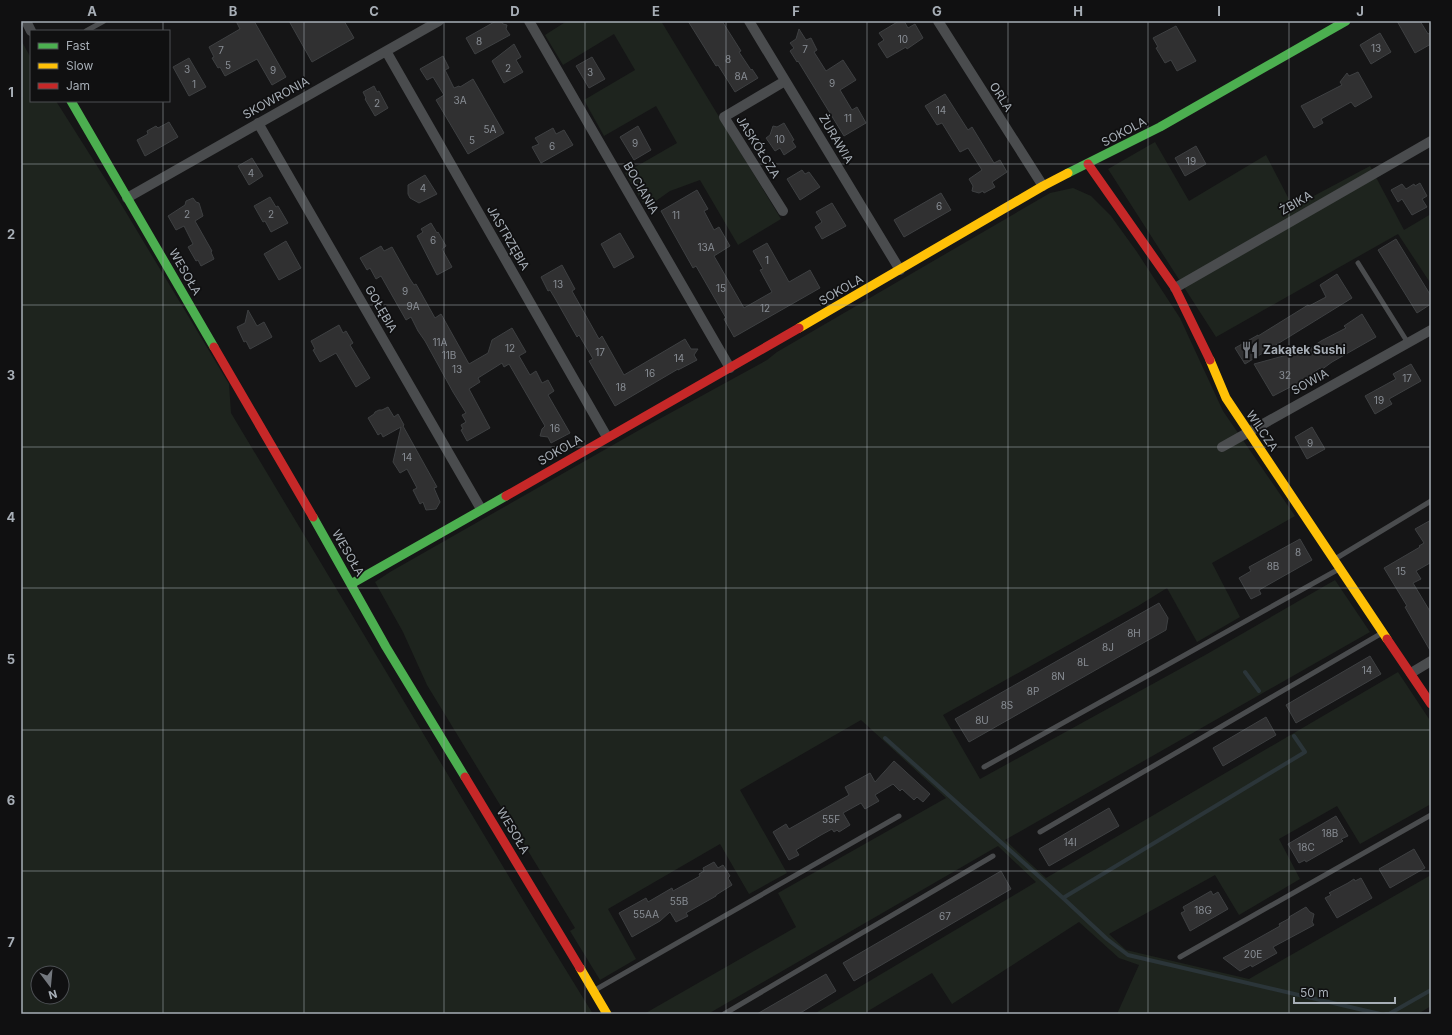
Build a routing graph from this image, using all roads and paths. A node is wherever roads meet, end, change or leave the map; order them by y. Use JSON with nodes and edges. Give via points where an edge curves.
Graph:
{"nodes":[{"id":1,"x":26,"y":21,"type":"edge"},
{"id":2,"x":104,"y":21,"type":"edge"},
{"id":3,"x":439,"y":21,"type":"edge"},
{"id":4,"x":529,"y":21,"type":"edge"},
{"id":5,"x":749,"y":21,"type":"edge"},
{"id":6,"x":938,"y":21,"type":"edge"},
{"id":7,"x":1346,"y":21,"type":"edge"},
{"id":8,"x":31,"y":30,"type":"edge"},
{"id":9,"x":88,"y":30,"type":"edge"},
{"id":10,"x":386,"y":51,"type":"junction"},
{"id":11,"x":786,"y":81,"type":"junction"},
{"id":12,"x":72,"y":102,"type":"edge"},
{"id":13,"x":258,"y":123,"type":"junction"},
{"id":14,"x":1431,"y":141,"type":"edge"},
{"id":15,"x":1088,"y":164,"type":"junction"},
{"id":16,"x":1043,"y":186,"type":"junction"},
{"id":17,"x":127,"y":198,"type":"junction"},
{"id":18,"x":783,"y":211,"type":"dead end"},
{"id":19,"x":1358,"y":263,"type":"dead end"},
{"id":20,"x":900,"y":270,"type":"junction"},
{"id":21,"x":1175,"y":288,"type":"junction"},
{"id":22,"x":1431,"y":330,"type":"edge"},
{"id":23,"x":1408,"y":343,"type":"junction"},
{"id":24,"x":730,"y":368,"type":"junction"},
{"id":25,"x":1248,"y":432,"type":"junction"},
{"id":26,"x":607,"y":437,"type":"junction"},
{"id":27,"x":1222,"y":447,"type":"dead end"},
{"id":28,"x":1431,"y":501,"type":"edge"},
{"id":29,"x":481,"y":509,"type":"junction"},
{"id":30,"x":1334,"y":560,"type":"junction"},
{"id":31,"x":1340,"y":569,"type":"junction"},
{"id":32,"x":351,"y":584,"type":"junction"},
{"id":33,"x":1383,"y":632,"type":"junction"},
{"id":34,"x":1431,"y":661,"type":"edge"},
{"id":35,"x":1410,"y":673,"type":"junction"},
{"id":36,"x":1431,"y":704,"type":"edge"},
{"id":37,"x":984,"y":767,"type":"dead end"},
{"id":38,"x":899,"y":816,"type":"dead end"},
{"id":39,"x":1431,"y":816,"type":"edge"},
{"id":40,"x":1040,"y":832,"type":"dead end"},
{"id":41,"x":993,"y":856,"type":"dead end"},
{"id":42,"x":1180,"y":958,"type":"dead end"},
{"id":43,"x":594,"y":991,"type":"junction"},
{"id":44,"x":607,"y":1014,"type":"edge"},
{"id":45,"x":724,"y":1014,"type":"edge"}],
"edges":[{"from":1,"to":8,"type":"street"},
{"from":2,"to":9,"type":"lane"},
{"from":3,"to":10,"type":"street","name":"SKOWRONIA"},
{"from":4,"to":24,"type":"street","name":"BOCIANIA"},
{"from":5,"to":11,"type":"street","name":"ŻURAWIA"},
{"from":6,"to":16,"type":"street","name":"ORLA"},
{"from":7,"to":15,"type":"street","name":"SOKOLA","via":[[1167,123]]},
{"from":10,"to":13,"type":"street","name":"SKOWRONIA"},
{"from":10,"to":26,"type":"street","name":"JASTRZĘBIA"},
{"from":11,"to":18,"type":"street","name":"JASKÓŁCZA","via":[[724,118]]},
{"from":11,"to":20,"type":"street","name":"ŻURAWIA"},
{"from":12,"to":17,"type":"street","name":"WESOŁA"},
{"from":13,"to":17,"type":"street","name":"SKOWRONIA"},
{"from":13,"to":29,"type":"street","name":"GOŁĘBIA"},
{"from":14,"to":21,"type":"street","name":"ŻBIKA"},
{"from":15,"to":16,"type":"street","name":"SOKOLA"},
{"from":15,"to":21,"type":"street","name":"WILCZA"},
{"from":16,"to":20,"type":"street","name":"SOKOLA"},
{"from":17,"to":32,"type":"street","name":"WESOŁA"},
{"from":19,"to":23,"type":"lane"},
{"from":20,"to":24,"type":"street","name":"SOKOLA"},
{"from":21,"to":25,"type":"street","name":"WILCZA","via":[[1226,398]]},
{"from":22,"to":23,"type":"street","name":"SOWIA"},
{"from":23,"to":25,"type":"street","name":"SOWIA"},
{"from":24,"to":26,"type":"street","name":"SOKOLA"},
{"from":25,"to":27,"type":"street","name":"SOWIA"},
{"from":25,"to":30,"type":"street","name":"WILCZA"},
{"from":26,"to":29,"type":"street","name":"SOKOLA"},
{"from":28,"to":30,"type":"lane"},
{"from":29,"to":32,"type":"street","name":"SOKOLA"},
{"from":30,"to":31,"type":"street","name":"WILCZA"},
{"from":31,"to":33,"type":"street","name":"WILCZA"},
{"from":31,"to":37,"type":"lane"},
{"from":32,"to":43,"type":"street","name":"WESOŁA","via":[[386,647]]},
{"from":33,"to":35,"type":"street","name":"WILCZA"},
{"from":33,"to":40,"type":"lane"},
{"from":34,"to":35,"type":"street"},
{"from":35,"to":36,"type":"street","name":"WILCZA"},
{"from":38,"to":43,"type":"lane"},
{"from":39,"to":42,"type":"lane"},
{"from":41,"to":45,"type":"lane"},
{"from":43,"to":44,"type":"street","name":"WESOŁA"}]}
